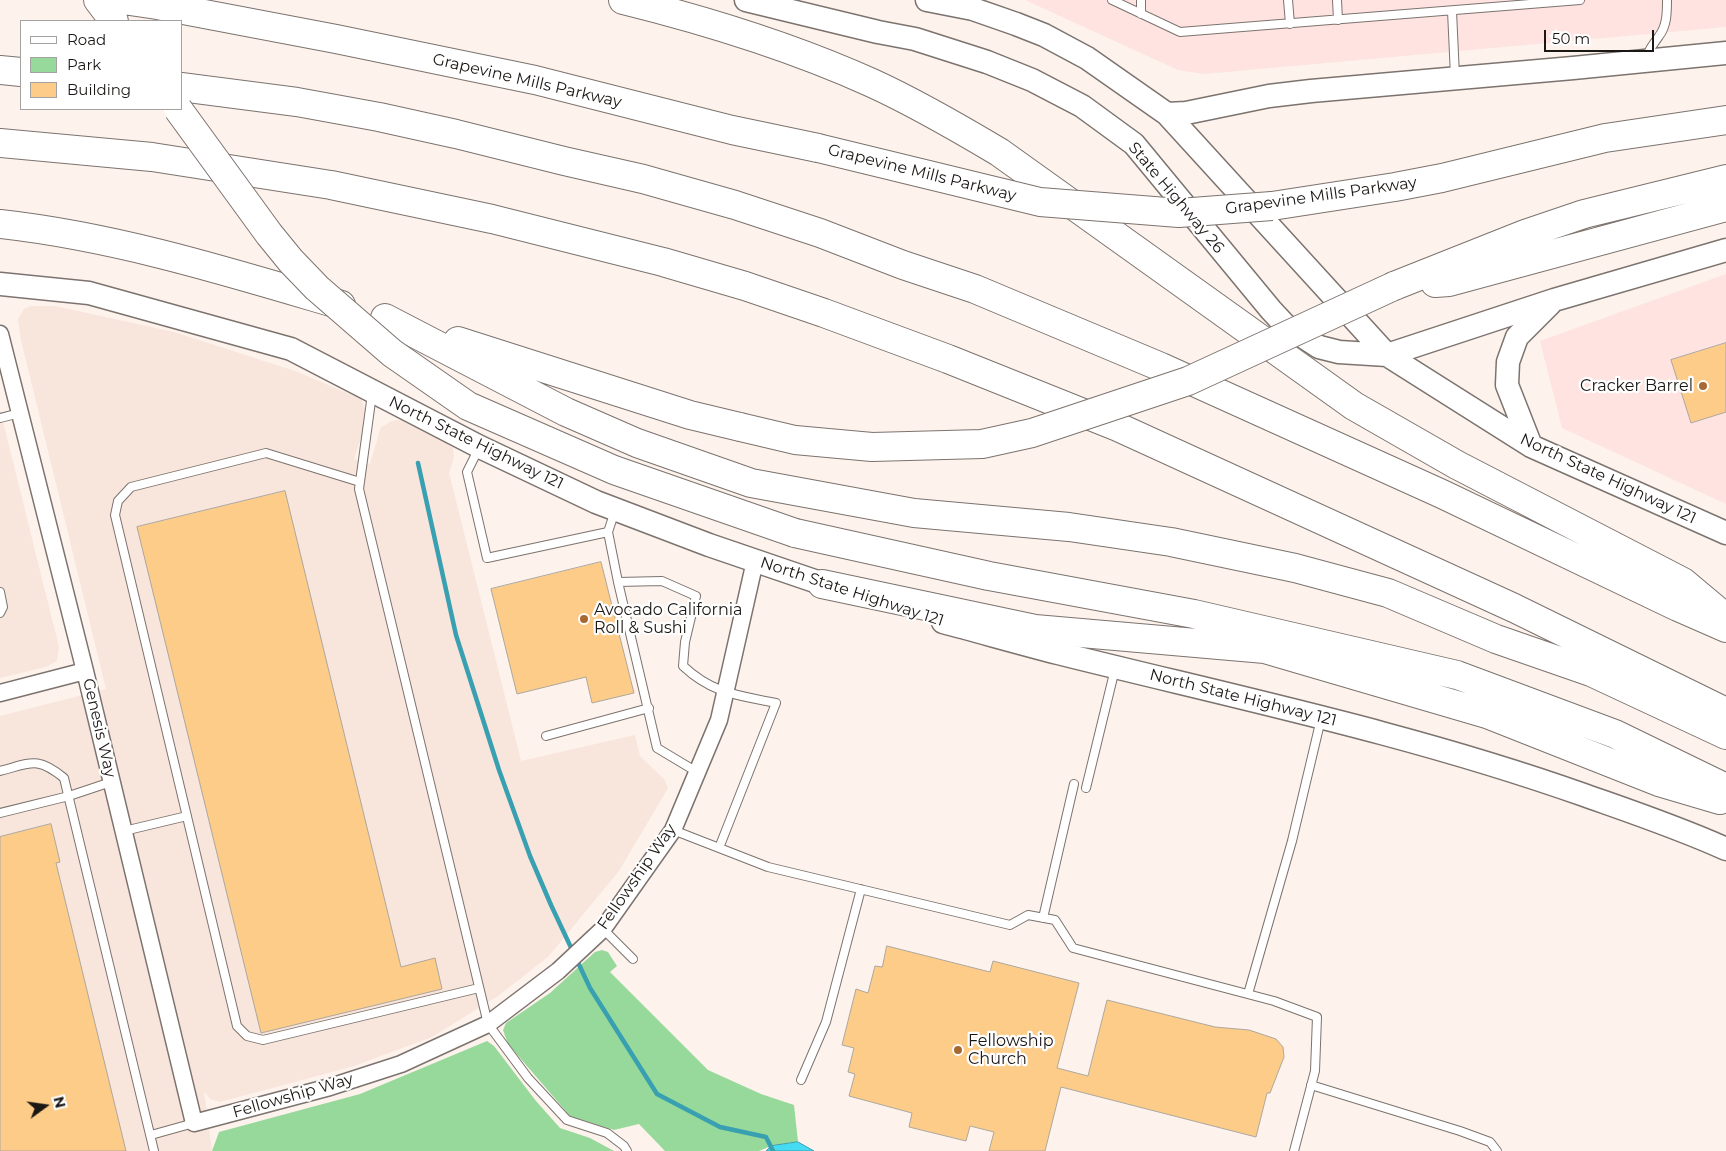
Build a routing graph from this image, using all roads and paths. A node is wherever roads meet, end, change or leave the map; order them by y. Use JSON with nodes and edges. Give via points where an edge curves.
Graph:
{"nodes":[{"id":1,"x":98,"y":0,"type":"edge"},
{"id":2,"x":123,"y":0,"type":"edge"},
{"id":3,"x":623,"y":0,"type":"edge"},
{"id":4,"x":746,"y":0,"type":"edge"},
{"id":5,"x":927,"y":0,"type":"edge"},
{"id":6,"x":1112,"y":0,"type":"edge"},
{"id":7,"x":1140,"y":0,"type":"edge"},
{"id":8,"x":1288,"y":0,"type":"edge"},
{"id":9,"x":1337,"y":0,"type":"edge"},
{"id":10,"x":1472,"y":0,"type":"edge"},
{"id":11,"x":1580,"y":0,"type":"edge"},
{"id":12,"x":1667,"y":0,"type":"edge"},
{"id":13,"x":1472,"y":9,"type":"junction"},
{"id":14,"x":1452,"y":11,"type":"junction"},
{"id":15,"x":1141,"y":14,"type":"junction"},
{"id":16,"x":113,"y":20,"type":"edge"},
{"id":17,"x":1338,"y":20,"type":"junction"},
{"id":18,"x":1290,"y":24,"type":"junction"},
{"id":19,"x":1726,"y":53,"type":"edge"},
{"id":20,"x":1646,"y":61,"type":"junction"},
{"id":21,"x":0,"y":70,"type":"edge"},
{"id":22,"x":20,"y":72,"type":"edge"},
{"id":23,"x":1456,"y":78,"type":"junction"},
{"id":24,"x":182,"y":87,"type":"edge"},
{"id":25,"x":1726,"y":101,"type":"edge"},
{"id":26,"x":179,"y":110,"type":"edge"},
{"id":27,"x":1167,"y":114,"type":"junction"},
{"id":28,"x":1726,"y":120,"type":"edge"},
{"id":29,"x":1605,"y":138,"type":"junction"},
{"id":30,"x":0,"y":142,"type":"edge"},
{"id":31,"x":1726,"y":179,"type":"edge"},
{"id":32,"x":1726,"y":207,"type":"edge"},
{"id":33,"x":0,"y":224,"type":"edge"},
{"id":34,"x":1726,"y":250,"type":"edge"},
{"id":35,"x":0,"y":284,"type":"edge"},
{"id":36,"x":1394,"y":286,"type":"junction"},
{"id":37,"x":1554,"y":300,"type":"junction"},
{"id":38,"x":385,"y":318,"type":"junction"},
{"id":39,"x":0,"y":334,"type":"edge"},
{"id":40,"x":1387,"y":355,"type":"junction"},
{"id":41,"x":373,"y":391,"type":"junction"},
{"id":42,"x":21,"y":413,"type":"junction"},
{"id":43,"x":0,"y":418,"type":"edge"},
{"id":44,"x":1531,"y":446,"type":"junction"},
{"id":45,"x":480,"y":447,"type":"junction"},
{"id":46,"x":360,"y":482,"type":"junction"},
{"id":47,"x":616,"y":509,"type":"junction"},
{"id":48,"x":608,"y":532,"type":"junction"},
{"id":49,"x":1726,"y":533,"type":"edge"},
{"id":50,"x":756,"y":561,"type":"junction"},
{"id":51,"x":618,"y":582,"type":"junction"},
{"id":52,"x":822,"y":584,"type":"junction"},
{"id":53,"x":0,"y":592,"type":"edge"},
{"id":54,"x":0,"y":613,"type":"edge"},
{"id":55,"x":1726,"y":618,"type":"edge"},
{"id":56,"x":1726,"y":628,"type":"edge"},
{"id":57,"x":1116,"y":667,"type":"junction"},
{"id":58,"x":85,"y":671,"type":"junction"},
{"id":59,"x":0,"y":693,"type":"edge"},
{"id":60,"x":726,"y":693,"type":"junction"},
{"id":61,"x":648,"y":708,"type":"junction"},
{"id":62,"x":1726,"y":712,"type":"edge"},
{"id":63,"x":1321,"y":717,"type":"junction"},
{"id":64,"x":1726,"y":735,"type":"edge"},
{"id":65,"x":546,"y":736,"type":"dead end"},
{"id":66,"x":0,"y":771,"type":"edge"},
{"id":67,"x":697,"y":772,"type":"junction"},
{"id":68,"x":111,"y":782,"type":"junction"},
{"id":69,"x":1074,"y":784,"type":"dead end"},
{"id":70,"x":1086,"y":788,"type":"dead end"},
{"id":71,"x":1726,"y":788,"type":"edge"},
{"id":72,"x":69,"y":796,"type":"junction"},
{"id":73,"x":1726,"y":802,"type":"edge"},
{"id":74,"x":0,"y":814,"type":"edge"},
{"id":75,"x":187,"y":816,"type":"junction"},
{"id":76,"x":673,"y":830,"type":"junction"},
{"id":77,"x":124,"y":832,"type":"junction"},
{"id":78,"x":719,"y":848,"type":"junction"},
{"id":79,"x":1726,"y":849,"type":"edge"},
{"id":80,"x":861,"y":889,"type":"junction"},
{"id":81,"x":1043,"y":918,"type":"junction"},
{"id":82,"x":603,"y":929,"type":"junction"},
{"id":83,"x":633,"y":959,"type":"dead end"},
{"id":84,"x":479,"y":988,"type":"junction"},
{"id":85,"x":1248,"y":994,"type":"junction"},
{"id":86,"x":488,"y":1024,"type":"junction"},
{"id":87,"x":801,"y":1080,"type":"dead end"},
{"id":88,"x":1311,"y":1085,"type":"junction"},
{"id":89,"x":194,"y":1123,"type":"junction"},
{"id":90,"x":151,"y":1135,"type":"junction"},
{"id":91,"x":154,"y":1151,"type":"edge"},
{"id":92,"x":627,"y":1151,"type":"edge"},
{"id":93,"x":1294,"y":1151,"type":"edge"},
{"id":94,"x":1497,"y":1151,"type":"edge"}],
"edges":[{"from":1,"to":16,"type":"highway"},
{"from":2,"to":29,"type":"highway","name":"Grapevine Mills Parkway","bridge":true,"via":[[535,80],[1040,202],[1179,213],[1272,206],[1442,178]]},
{"from":3,"to":55,"type":"highway","via":[[757,38],[872,83],[936,115],[999,152],[1354,406],[1457,465],[1684,582]]},
{"from":4,"to":40,"type":"main road","name":"State Highway 26","via":[[915,39],[1032,80],[1082,106],[1134,144],[1285,325],[1319,347],[1339,352]]},
{"from":5,"to":27,"type":"main road","via":[[973,10],[1044,35],[1087,58]]},
{"from":6,"to":15,"type":"lane"},
{"from":7,"to":15,"type":"lane"},
{"from":8,"to":18,"type":"lane"},
{"from":9,"to":17,"type":"lane"},
{"from":10,"to":13,"type":"lane"},
{"from":11,"to":13,"type":"lane"},
{"from":12,"to":20,"type":"lane","via":[[1664,27],[1648,49]]},
{"from":13,"to":14,"type":"lane"},
{"from":14,"to":17,"type":"lane"},
{"from":14,"to":23,"type":"lane"},
{"from":15,"to":18,"type":"lane","via":[[1180,32]]},
{"from":17,"to":18,"type":"lane"},
{"from":19,"to":20,"type":"main road"},
{"from":20,"to":23,"type":"main road"},
{"from":21,"to":22,"type":"highway"},
{"from":23,"to":27,"type":"main road","via":[[1269,96]]},
{"from":24,"to":56,"type":"highway","via":[[298,102],[456,134],[643,179],[820,233],[975,289],[1161,367],[1442,494]]},
{"from":25,"to":29,"type":"highway","via":[[1682,111]]},
{"from":26,"to":71,"type":"highway","bridge":true,"via":[[290,261],[392,354],[468,406],[614,470],[795,534],[989,576],[1194,614],[1457,676],[1615,734]]},
{"from":27,"to":40,"type":"main road","name":"North State Highway 121"},
{"from":28,"to":29,"type":"highway","name":"Grapevine Mills Parkway"},
{"from":30,"to":62,"type":"highway","via":[[152,157],[331,185],[510,224],[663,262],[754,289],[939,356],[1118,427],[1505,604]]},
{"from":31,"to":36,"type":"highway","via":[[1584,214],[1524,234]]},
{"from":32,"to":36,"type":"highway","via":[[1449,282]]},
{"from":33,"to":38,"type":"highway","via":[[44,229],[181,258]]},
{"from":34,"to":37,"type":"main road"},
{"from":35,"to":41,"type":"main road","name":"North State Highway 121","via":[[89,294],[291,349]]},
{"from":36,"to":38,"type":"highway","bridge":true,"via":[[1188,380],[1032,434],[982,444],[872,447],[795,440],[690,415]]},
{"from":37,"to":40,"type":"main road"},
{"from":37,"to":44,"type":"main road","via":[[1517,337],[1508,362],[1507,385]]},
{"from":38,"to":64,"type":"highway","via":[[566,412],[637,443],[751,483],[914,513],[1069,527],[1171,542],[1304,571],[1388,593],[1496,639],[1592,672]]},
{"from":39,"to":42,"type":"street","name":"Genesis Way"},
{"from":40,"to":44,"type":"main road","name":"North State Highway 121"},
{"from":41,"to":45,"type":"main road","name":"North State Highway 121"},
{"from":41,"to":46,"type":"lane"},
{"from":42,"to":43,"type":"lane"},
{"from":42,"to":58,"type":"street","name":"Genesis Way"},
{"from":44,"to":49,"type":"main road","name":"North State Highway 121"},
{"from":45,"to":47,"type":"main road","name":"North State Highway 121"},
{"from":45,"to":48,"type":"lane","via":[[467,472],[487,558]]},
{"from":46,"to":75,"type":"lane","via":[[266,453],[131,487],[118,501],[115,515]]},
{"from":46,"to":84,"type":"lane","via":[[359,490]]},
{"from":47,"to":48,"type":"lane"},
{"from":47,"to":50,"type":"main road","name":"North State Highway 121"},
{"from":48,"to":51,"type":"lane"},
{"from":50,"to":52,"type":"main road","name":"North State Highway 121"},
{"from":50,"to":60,"type":"street","name":"Fellowship Way"},
{"from":51,"to":60,"type":"lane","via":[[662,581],[696,596],[683,666],[696,678]]},
{"from":51,"to":61,"type":"lane"},
{"from":52,"to":57,"type":"main road","name":"North State Highway 121","via":[[913,614]]},
{"from":52,"to":73,"type":"highway","via":[[1035,629],[1265,649],[1487,714],[1659,782]]},
{"from":53,"to":54,"type":"lane","via":[[4,607]]},
{"from":57,"to":63,"type":"main road","name":"North State Highway 121"},
{"from":57,"to":70,"type":"lane"},
{"from":58,"to":59,"type":"street"},
{"from":58,"to":68,"type":"street","name":"Genesis Way"},
{"from":60,"to":67,"type":"street","name":"Fellowship Way","via":[[720,720]]},
{"from":60,"to":78,"type":"lane","via":[[776,703]]},
{"from":61,"to":65,"type":"lane"},
{"from":61,"to":67,"type":"lane","via":[[658,748]]},
{"from":63,"to":79,"type":"main road","name":"North State Highway 121","via":[[1541,779],[1646,816]]},
{"from":63,"to":85,"type":"lane","via":[[1292,841]]},
{"from":66,"to":72,"type":"lane","via":[[35,762],[51,767],[64,778]]},
{"from":67,"to":76,"type":"street","name":"Fellowship Way"},
{"from":68,"to":72,"type":"lane"},
{"from":68,"to":77,"type":"street","name":"Genesis Way"},
{"from":69,"to":81,"type":"lane"},
{"from":72,"to":74,"type":"lane"},
{"from":72,"to":90,"type":"lane"},
{"from":75,"to":77,"type":"lane"},
{"from":75,"to":84,"type":"lane","via":[[237,1026],[247,1036],[263,1040]]},
{"from":76,"to":78,"type":"lane"},
{"from":76,"to":82,"type":"street","name":"Fellowship Way"},
{"from":77,"to":89,"type":"street","name":"Genesis Way"},
{"from":78,"to":80,"type":"lane","via":[[768,867]]},
{"from":80,"to":81,"type":"lane","via":[[1010,925],[1028,915]]},
{"from":80,"to":87,"type":"lane","via":[[826,1022]]},
{"from":81,"to":85,"type":"lane","via":[[1055,920],[1073,948]]},
{"from":82,"to":83,"type":"lane"},
{"from":82,"to":86,"type":"street","name":"Fellowship Way","via":[[558,971]]},
{"from":84,"to":86,"type":"lane"},
{"from":85,"to":88,"type":"lane","via":[[1317,1017],[1315,1071]]},
{"from":86,"to":89,"type":"street","name":"Fellowship Way","via":[[400,1064],[330,1087]]},
{"from":86,"to":92,"type":"lane","via":[[528,1078],[567,1120],[607,1133]]},
{"from":88,"to":93,"type":"lane"},
{"from":88,"to":94,"type":"lane","via":[[1460,1130],[1490,1142]]},
{"from":89,"to":90,"type":"lane"},
{"from":90,"to":91,"type":"lane"}]}
